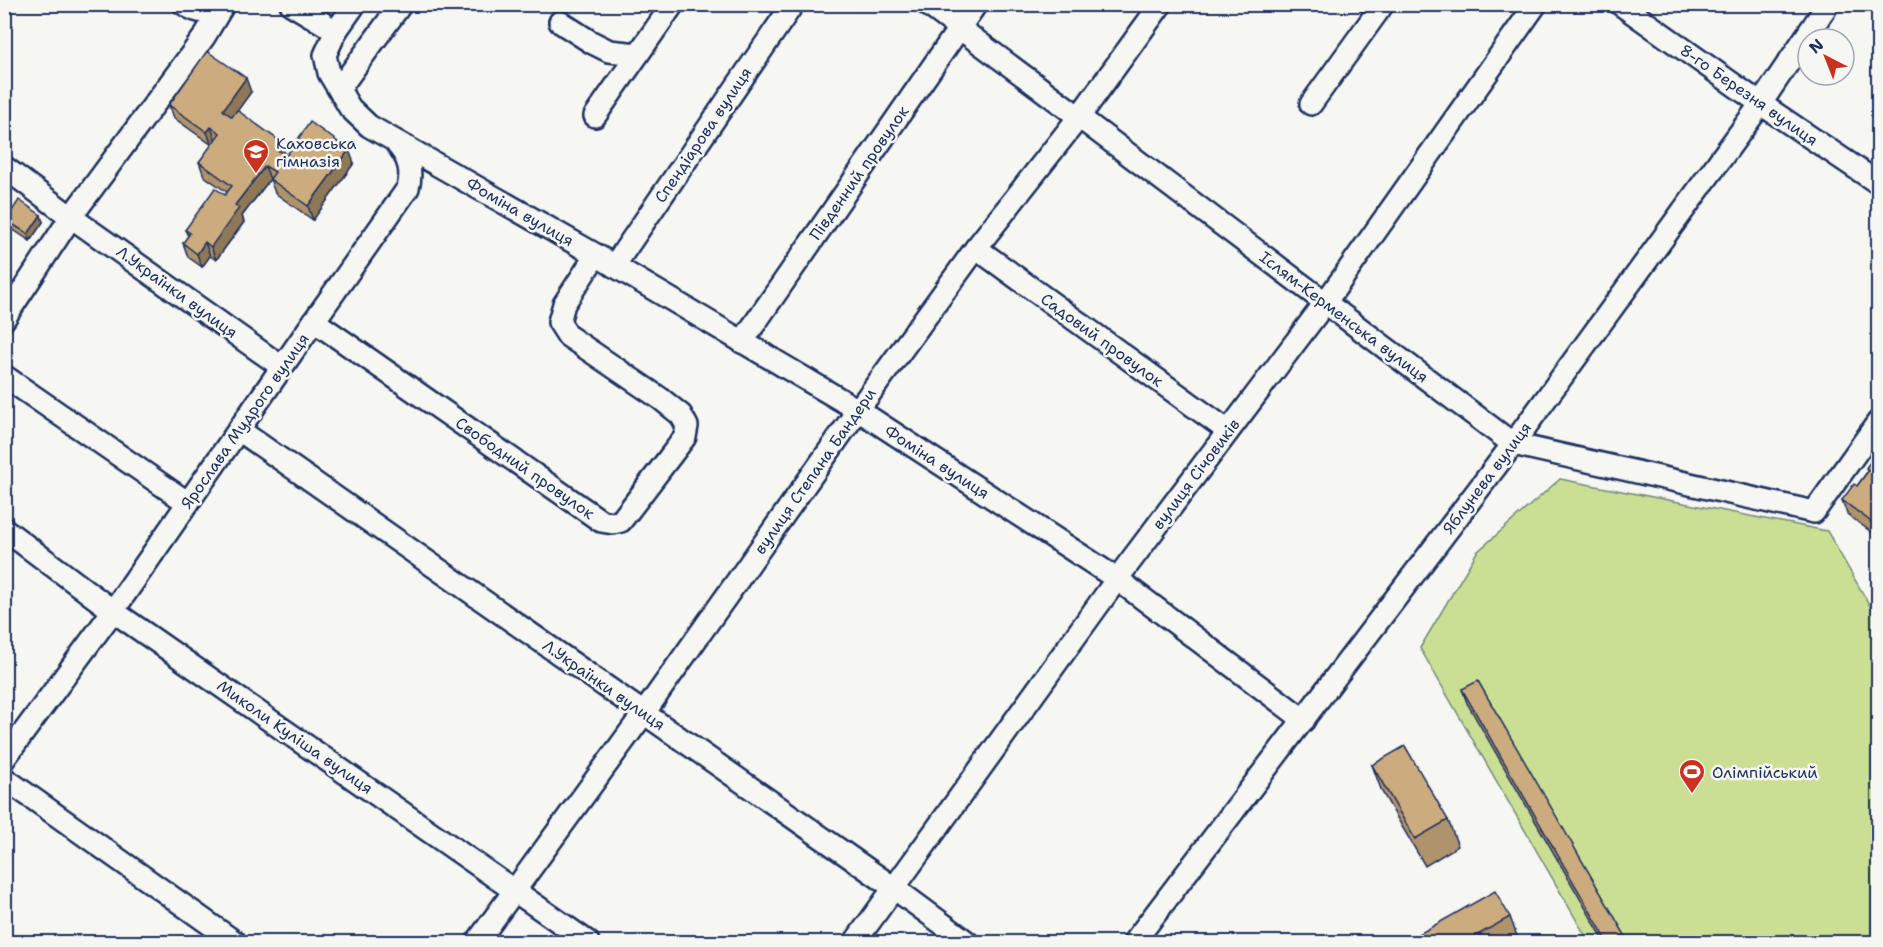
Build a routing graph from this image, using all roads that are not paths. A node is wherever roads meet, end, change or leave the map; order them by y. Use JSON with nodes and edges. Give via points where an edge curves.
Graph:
{"nodes":[{"id":1,"x":184,"y":4,"type":"edge"},
{"id":2,"x":291,"y":4,"type":"edge"},
{"id":3,"x":355,"y":4,"type":"edge"},
{"id":4,"x":401,"y":4,"type":"edge"},
{"id":5,"x":673,"y":4,"type":"edge"},
{"id":6,"x":793,"y":4,"type":"edge"},
{"id":7,"x":927,"y":4,"type":"edge"},
{"id":8,"x":976,"y":4,"type":"edge"},
{"id":9,"x":1161,"y":4,"type":"edge"},
{"id":10,"x":1383,"y":4,"type":"edge"},
{"id":11,"x":1536,"y":4,"type":"edge"},
{"id":12,"x":1620,"y":4,"type":"edge"},
{"id":13,"x":1828,"y":4,"type":"edge"},
{"id":14,"x":223,"y":6,"type":"edge"},
{"id":15,"x":560,"y":22,"type":"dead end"},
{"id":16,"x":959,"y":28,"type":"junction"},
{"id":17,"x":336,"y":31,"type":"junction"},
{"id":18,"x":638,"y":54,"type":"junction"},
{"id":19,"x":339,"y":88,"type":"junction"},
{"id":20,"x":1311,"y":104,"type":"dead end"},
{"id":21,"x":1761,"y":104,"type":"junction"},
{"id":22,"x":595,"y":116,"type":"dead end"},
{"id":23,"x":1079,"y":117,"type":"junction"},
{"id":24,"x":396,"y":142,"type":"junction"},
{"id":25,"x":4,"y":167,"type":"edge"},
{"id":26,"x":1878,"y":183,"type":"edge"},
{"id":27,"x":71,"y":216,"type":"junction"},
{"id":28,"x":975,"y":248,"type":"junction"},
{"id":29,"x":605,"y":261,"type":"junction"},
{"id":30,"x":1325,"y":303,"type":"junction"},
{"id":31,"x":4,"y":319,"type":"edge"},
{"id":32,"x":314,"y":321,"type":"junction"},
{"id":33,"x":742,"y":342,"type":"junction"},
{"id":34,"x":282,"y":367,"type":"junction"},
{"id":35,"x":4,"y":376,"type":"edge"},
{"id":36,"x":858,"y":410,"type":"junction"},
{"id":37,"x":1878,"y":422,"type":"edge"},
{"id":38,"x":238,"y":429,"type":"junction"},
{"id":39,"x":1228,"y":431,"type":"junction"},
{"id":40,"x":1513,"y":444,"type":"junction"},
{"id":41,"x":188,"y":503,"type":"junction"},
{"id":42,"x":4,"y":529,"type":"edge"},
{"id":43,"x":1117,"y":579,"type":"junction"},
{"id":44,"x":113,"y":611,"type":"junction"},
{"id":45,"x":644,"y":713,"type":"junction"},
{"id":46,"x":1304,"y":720,"type":"junction"},
{"id":47,"x":4,"y":759,"type":"edge"},
{"id":48,"x":4,"y":778,"type":"edge"},
{"id":49,"x":894,"y":888,"type":"junction"},
{"id":50,"x":515,"y":890,"type":"junction"},
{"id":51,"x":235,"y":942,"type":"edge"},
{"id":52,"x":477,"y":942,"type":"edge"},
{"id":53,"x":588,"y":942,"type":"edge"},
{"id":54,"x":855,"y":942,"type":"edge"},
{"id":55,"x":967,"y":942,"type":"edge"},
{"id":56,"x":1134,"y":942,"type":"edge"}],
"edges":[{"from":1,"to":14,"type":"street","via":[[198,12]]},
{"from":2,"to":17,"type":"street"},
{"from":3,"to":17,"type":"street"},
{"from":4,"to":19,"type":"street"},
{"from":5,"to":18,"type":"street"},
{"from":6,"to":29,"type":"street","name":"Спендіарова вулиця"},
{"from":7,"to":16,"type":"street","name":"Іслям-Керменська вулиця"},
{"from":8,"to":16,"type":"street","name":"Південний провулок"},
{"from":9,"to":23,"type":"street","name":"вулиця Степана Бандери"},
{"from":10,"to":20,"type":"street"},
{"from":11,"to":30,"type":"street","name":"вулиця Січовиків"},
{"from":12,"to":21,"type":"street","name":"8-го Березня вулиця"},
{"from":13,"to":21,"type":"street","name":"Яблунева вулиця"},
{"from":14,"to":27,"type":"street"},
{"from":15,"to":18,"type":"street","via":[[609,51]]},
{"from":16,"to":23,"type":"street","name":"Іслям-Керменська вулиця"},
{"from":16,"to":33,"type":"street","name":"Південний провулок"},
{"from":17,"to":19,"type":"street","via":[[325,55],[329,73]]},
{"from":18,"to":22,"type":"street"},
{"from":19,"to":24,"type":"street","via":[[350,108],[369,126]]},
{"from":21,"to":26,"type":"street","name":"8-го Березня вулиця"},
{"from":21,"to":40,"type":"street","name":"Яблунева вулиця"},
{"from":23,"to":28,"type":"street","name":"вулиця Степана Бандери"},
{"from":23,"to":30,"type":"street","name":"Іслям-Керменська вулиця"},
{"from":24,"to":29,"type":"street","name":"Фоміна вулиця"},
{"from":24,"to":32,"type":"street","name":"Ярослава Мудрого вулиця","via":[[410,167],[408,188]]},
{"from":25,"to":27,"type":"street","name":"Л.Українки вулиця"},
{"from":27,"to":31,"type":"street"},
{"from":27,"to":34,"type":"street","name":"Л.Українки вулиця"},
{"from":28,"to":36,"type":"street","name":"вулиця Степана Бандери"},
{"from":28,"to":39,"type":"street","name":"Садовий провулок"},
{"from":29,"to":32,"type":"street","name":"Свободний провулок","via":[[564,304],[559,322],[568,336],[662,399],[681,415],[687,426],[685,437],[632,508],[621,521],[613,523],[601,522]]},
{"from":29,"to":33,"type":"street","name":"Фоміна вулиця"},
{"from":30,"to":39,"type":"street","name":"вулиця Січовиків"},
{"from":30,"to":40,"type":"street","name":"Іслям-Керменська вулиця"},
{"from":32,"to":34,"type":"street","name":"Ярослава Мудрого вулиця"},
{"from":33,"to":36,"type":"street","name":"Фоміна вулиця"},
{"from":34,"to":38,"type":"street","name":"Ярослава Мудрого вулиця"},
{"from":35,"to":41,"type":"street"},
{"from":36,"to":43,"type":"street","name":"Фоміна вулиця"},
{"from":36,"to":45,"type":"street","name":"вулиця Степана Бандери"},
{"from":37,"to":40,"type":"street","name":"Іслям-Керменська вулиця","via":[[1814,512]]},
{"from":38,"to":41,"type":"street","name":"Ярослава Мудрого вулиця"},
{"from":38,"to":45,"type":"street","name":"Л.Українки вулиця"},
{"from":39,"to":43,"type":"street","name":"вулиця Січовиків"},
{"from":40,"to":46,"type":"street","name":"Яблунева вулиця"},
{"from":41,"to":44,"type":"street","name":"Ярослава Мудрого вулиця"},
{"from":42,"to":44,"type":"street","name":"Миколи Куліша вулиця"},
{"from":43,"to":46,"type":"street","name":"Фоміна вулиця"},
{"from":43,"to":49,"type":"street","name":"вулиця Січовиків"},
{"from":44,"to":47,"type":"street","name":"Ярослава Мудрого вулиця"},
{"from":44,"to":50,"type":"street","name":"Миколи Куліша вулиця"},
{"from":45,"to":49,"type":"street","name":"Л.Українки вулиця"},
{"from":45,"to":50,"type":"street","name":"вулиця Степана Бандери"},
{"from":46,"to":56,"type":"street","name":"Яблунева вулиця"},
{"from":48,"to":51,"type":"street"},
{"from":49,"to":54,"type":"street","name":"вулиця Січовиків"},
{"from":49,"to":55,"type":"street","name":"Л.Українки вулиця"},
{"from":50,"to":52,"type":"street","name":"вулиця Степана Бандери"},
{"from":50,"to":53,"type":"street","name":"Миколи Куліша вулиця"}]}
